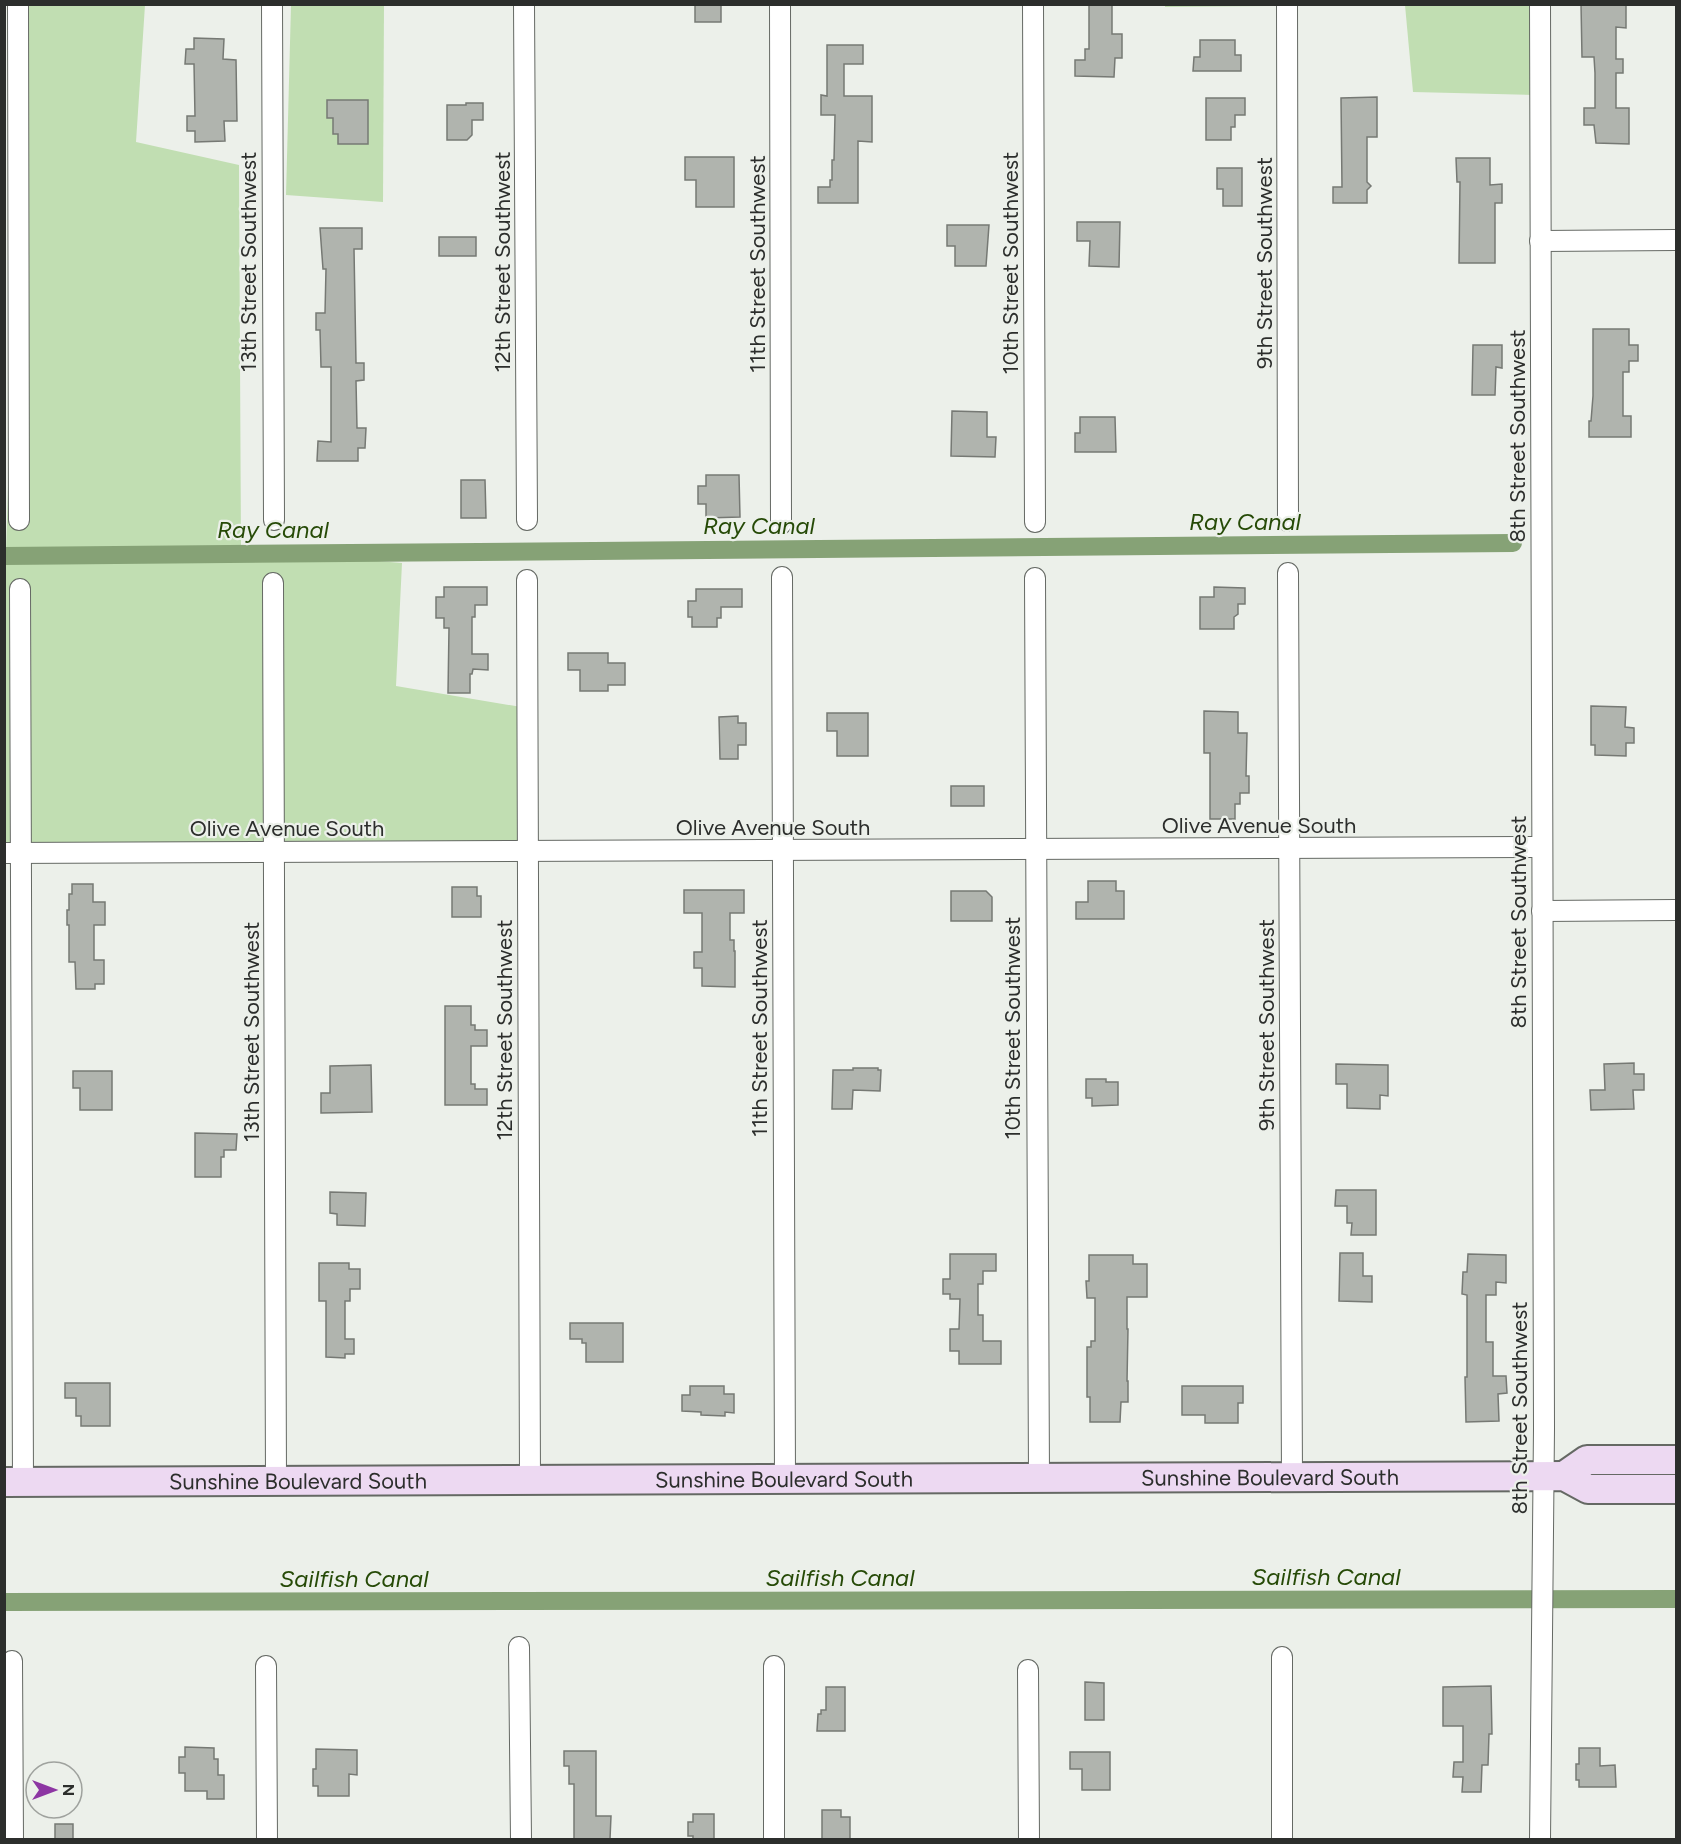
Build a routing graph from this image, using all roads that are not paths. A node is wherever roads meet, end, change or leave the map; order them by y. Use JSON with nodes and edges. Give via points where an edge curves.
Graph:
{"nodes":[{"id":1,"x":18,"y":4,"type":"edge"},
{"id":2,"x":272,"y":4,"type":"edge"},
{"id":3,"x":524,"y":4,"type":"edge"},
{"id":4,"x":780,"y":4,"type":"edge"},
{"id":5,"x":1033,"y":4,"type":"edge"},
{"id":6,"x":1287,"y":4,"type":"edge"},
{"id":7,"x":1540,"y":4,"type":"edge"},
{"id":8,"x":1677,"y":240,"type":"edge"},
{"id":9,"x":1540,"y":241,"type":"junction"},
{"id":10,"x":19,"y":520,"type":"dead end"},
{"id":11,"x":274,"y":520,"type":"dead end"},
{"id":12,"x":527,"y":520,"type":"dead end"},
{"id":13,"x":1288,"y":521,"type":"dead end"},
{"id":14,"x":1035,"y":522,"type":"dead end"},
{"id":15,"x":781,"y":524,"type":"dead end"},
{"id":16,"x":1288,"y":573,"type":"dead end"},
{"id":17,"x":782,"y":577,"type":"dead end"},
{"id":18,"x":1035,"y":578,"type":"dead end"},
{"id":19,"x":527,"y":580,"type":"dead end"},
{"id":20,"x":273,"y":584,"type":"dead end"},
{"id":21,"x":20,"y":589,"type":"dead end"},
{"id":22,"x":1542,"y":847,"type":"junction"},
{"id":23,"x":1290,"y":849,"type":"junction"},
{"id":24,"x":783,"y":850,"type":"junction"},
{"id":25,"x":1036,"y":850,"type":"junction"},
{"id":26,"x":274,"y":852,"type":"junction"},
{"id":27,"x":528,"y":852,"type":"junction"},
{"id":28,"x":12,"y":853,"type":"edge"},
{"id":29,"x":1542,"y":910,"type":"junction"},
{"id":30,"x":1677,"y":910,"type":"edge"},
{"id":31,"x":1677,"y":1460,"type":"edge"},
{"id":32,"x":1554,"y":1477,"type":"junction"},
{"id":33,"x":1038,"y":1478,"type":"junction"},
{"id":34,"x":1292,"y":1478,"type":"junction"},
{"id":35,"x":785,"y":1479,"type":"junction"},
{"id":36,"x":530,"y":1480,"type":"junction"},
{"id":37,"x":276,"y":1481,"type":"junction"},
{"id":38,"x":14,"y":1482,"type":"edge"},
{"id":39,"x":1677,"y":1489,"type":"edge"},
{"id":40,"x":519,"y":1647,"type":"dead end"},
{"id":41,"x":1282,"y":1657,"type":"dead end"},
{"id":42,"x":12,"y":1662,"type":"dead end"},
{"id":43,"x":266,"y":1666,"type":"dead end"},
{"id":44,"x":774,"y":1666,"type":"dead end"},
{"id":45,"x":1028,"y":1670,"type":"dead end"},
{"id":46,"x":13,"y":1839,"type":"edge"},
{"id":47,"x":267,"y":1839,"type":"edge"},
{"id":48,"x":521,"y":1839,"type":"edge"},
{"id":49,"x":774,"y":1839,"type":"edge"},
{"id":50,"x":1029,"y":1839,"type":"edge"},
{"id":51,"x":1282,"y":1839,"type":"edge"},
{"id":52,"x":1540,"y":1839,"type":"edge"}],
"edges":[{"from":1,"to":10,"type":"street"},
{"from":2,"to":11,"type":"street","name":"13th Street Southwest"},
{"from":3,"to":12,"type":"street","name":"12th Street Southwest"},
{"from":4,"to":15,"type":"street","name":"11th Street Southwest"},
{"from":5,"to":14,"type":"street","name":"10th Street Southwest"},
{"from":6,"to":13,"type":"street","name":"9th Street Southwest"},
{"from":7,"to":9,"type":"street","name":"8th Street Southwest"},
{"from":8,"to":9,"type":"street"},
{"from":9,"to":22,"type":"street","name":"8th Street Southwest"},
{"from":16,"to":23,"type":"street","name":"9th Street Southwest"},
{"from":17,"to":24,"type":"street","name":"11th Street Southwest"},
{"from":18,"to":25,"type":"street","name":"10th Street Southwest"},
{"from":19,"to":27,"type":"street","name":"12th Street Southwest"},
{"from":20,"to":26,"type":"street","name":"13th Street Southwest"},
{"from":21,"to":28,"type":"street"},
{"from":22,"to":23,"type":"street","name":"Olive Avenue South"},
{"from":22,"to":29,"type":"street","name":"8th Street Southwest"},
{"from":23,"to":25,"type":"street","name":"Olive Avenue South"},
{"from":23,"to":34,"type":"street","name":"9th Street Southwest"},
{"from":24,"to":25,"type":"street","name":"Olive Avenue South"},
{"from":24,"to":27,"type":"street","name":"Olive Avenue South"},
{"from":24,"to":35,"type":"street","name":"11th Street Southwest"},
{"from":25,"to":33,"type":"street","name":"10th Street Southwest"},
{"from":26,"to":27,"type":"street","name":"Olive Avenue South"},
{"from":26,"to":28,"type":"street","name":"Olive Avenue South"},
{"from":26,"to":37,"type":"street","name":"13th Street Southwest"},
{"from":27,"to":36,"type":"street","name":"12th Street Southwest"},
{"from":28,"to":38,"type":"street"},
{"from":29,"to":30,"type":"street"},
{"from":29,"to":32,"type":"street","name":"8th Street Southwest"},
{"from":31,"to":32,"type":"street","via":[[1587,1460]]},
{"from":32,"to":34,"type":"street","name":"Sunshine Boulevard South"},
{"from":32,"to":39,"type":"street","name":"Sunshine Boulevard South","via":[[1588,1489]]},
{"from":32,"to":52,"type":"street","name":"8th Street Southwest","via":[[1543,1562]]},
{"from":33,"to":34,"type":"street","name":"Sunshine Boulevard South"},
{"from":33,"to":35,"type":"street","name":"Sunshine Boulevard South"},
{"from":35,"to":36,"type":"street","name":"Sunshine Boulevard South"},
{"from":36,"to":37,"type":"street","name":"Sunshine Boulevard South"},
{"from":37,"to":38,"type":"street","name":"Sunshine Boulevard South"},
{"from":40,"to":48,"type":"street"},
{"from":41,"to":51,"type":"street"},
{"from":42,"to":46,"type":"street"},
{"from":43,"to":47,"type":"street"},
{"from":44,"to":49,"type":"street"},
{"from":45,"to":50,"type":"street"}]}
